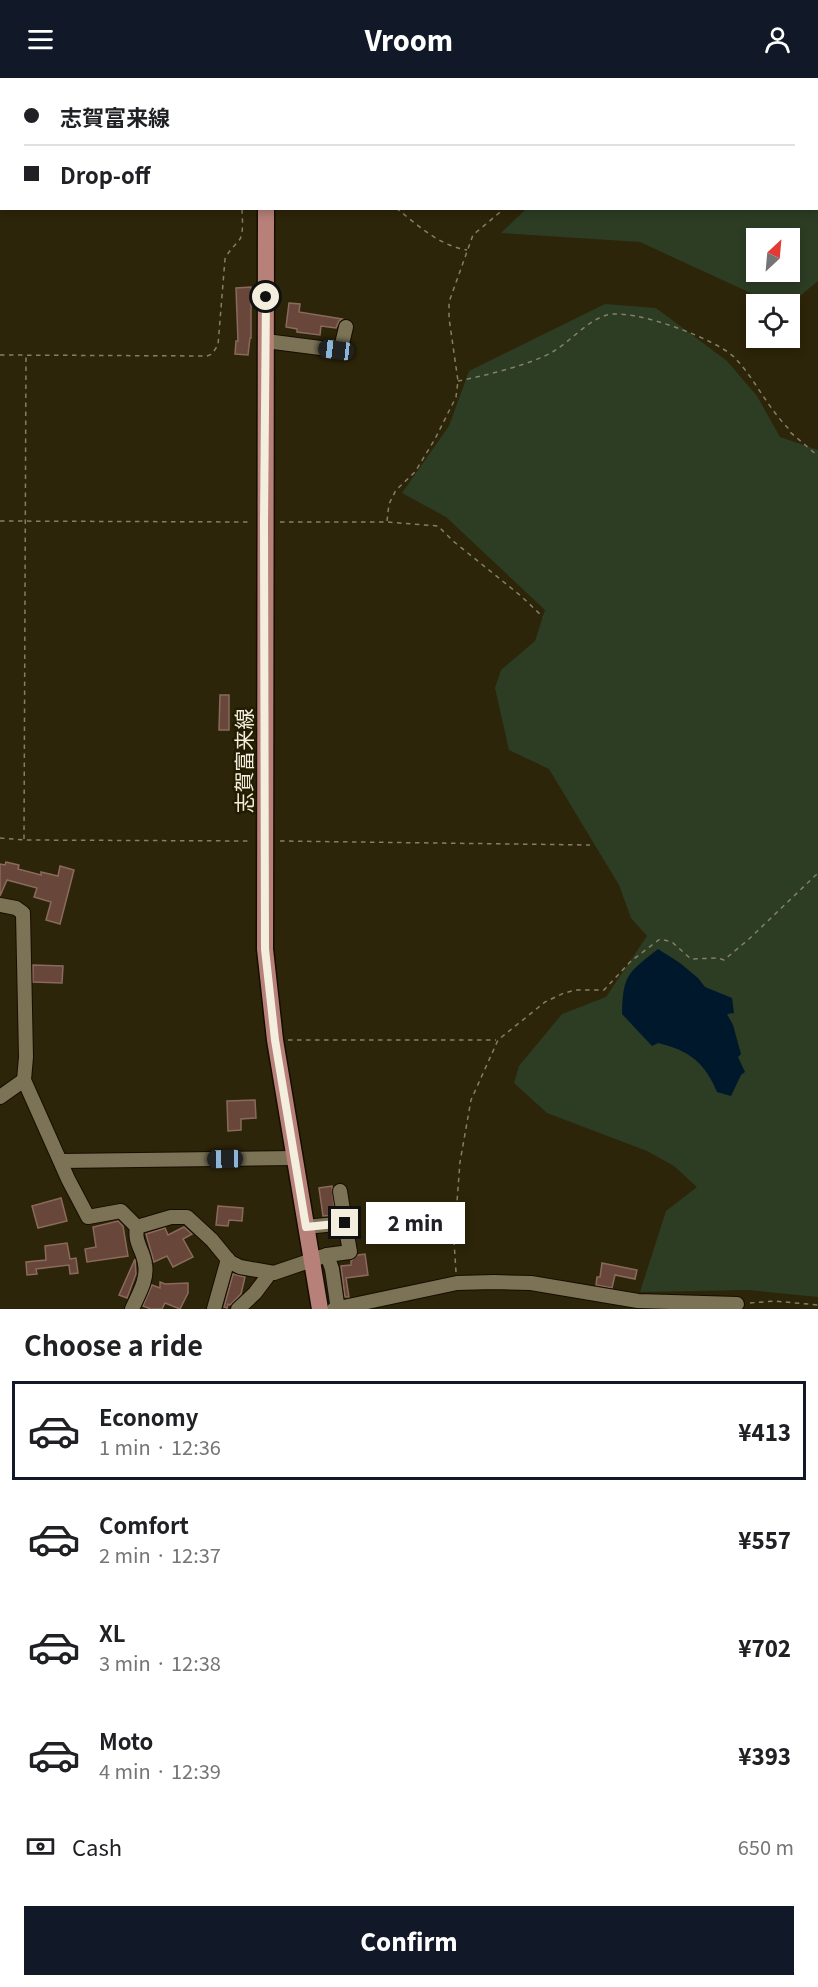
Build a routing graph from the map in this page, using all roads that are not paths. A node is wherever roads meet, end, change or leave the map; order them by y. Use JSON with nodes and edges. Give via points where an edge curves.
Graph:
{"nodes":[{"id":1,"x":266,"y":210,"type":"edge"},
{"id":2,"x":346,"y":327,"type":"dead end"},
{"id":3,"x":266,"y":341,"type":"junction"},
{"id":4,"x":0,"y":905,"type":"edge"},
{"id":5,"x":24,"y":1080,"type":"junction"},
{"id":6,"x":0,"y":1097,"type":"edge"},
{"id":7,"x":295,"y":1158,"type":"junction"},
{"id":8,"x":61,"y":1161,"type":"junction"},
{"id":9,"x":340,"y":1191,"type":"dead end"},
{"id":10,"x":345,"y":1223,"type":"junction"},
{"id":11,"x":136,"y":1227,"type":"junction"},
{"id":12,"x":306,"y":1227,"type":"junction"},
{"id":13,"x":319,"y":1257,"type":"junction"},
{"id":14,"x":228,"y":1259,"type":"junction"},
{"id":15,"x":270,"y":1273,"type":"junction"},
{"id":16,"x":737,"y":1304,"type":"road end"},
{"id":17,"x":336,"y":1306,"type":"edge"},
{"id":18,"x":132,"y":1309,"type":"edge"},
{"id":19,"x":214,"y":1309,"type":"edge"},
{"id":20,"x":238,"y":1309,"type":"edge"},
{"id":21,"x":320,"y":1309,"type":"edge"}],
"edges":[{"from":1,"to":3,"type":"main road","name":"志賀富来線"},
{"from":2,"to":3,"type":"street","via":[[341,348],[336,350]]},
{"from":3,"to":7,"type":"main road","name":"志賀富来線","via":[[265,949],[275,1040]]},
{"from":4,"to":5,"type":"street","via":[[23,913]]},
{"from":5,"to":6,"type":"street"},
{"from":5,"to":8,"type":"street"},
{"from":7,"to":8,"type":"street"},
{"from":7,"to":12,"type":"main road","name":"志賀富来線"},
{"from":8,"to":11,"type":"street","via":[[88,1217],[121,1211]]},
{"from":9,"to":10,"type":"street"},
{"from":10,"to":12,"type":"street"},
{"from":10,"to":13,"type":"street","via":[[350,1252]]},
{"from":11,"to":14,"type":"street","via":[[171,1217],[187,1217]]},
{"from":11,"to":18,"type":"street","via":[[135,1237],[144,1257],[146,1275]]},
{"from":12,"to":13,"type":"main road","name":"志賀富来線"},
{"from":13,"to":15,"type":"street"},
{"from":13,"to":17,"type":"street","via":[[332,1269]]},
{"from":13,"to":21,"type":"main road","name":"志賀富来線"},
{"from":14,"to":15,"type":"street","via":[[240,1267]]},
{"from":14,"to":19,"type":"street"},
{"from":15,"to":20,"type":"street"},
{"from":16,"to":17,"type":"street","via":[[638,1301],[531,1283],[457,1283]]}]}
